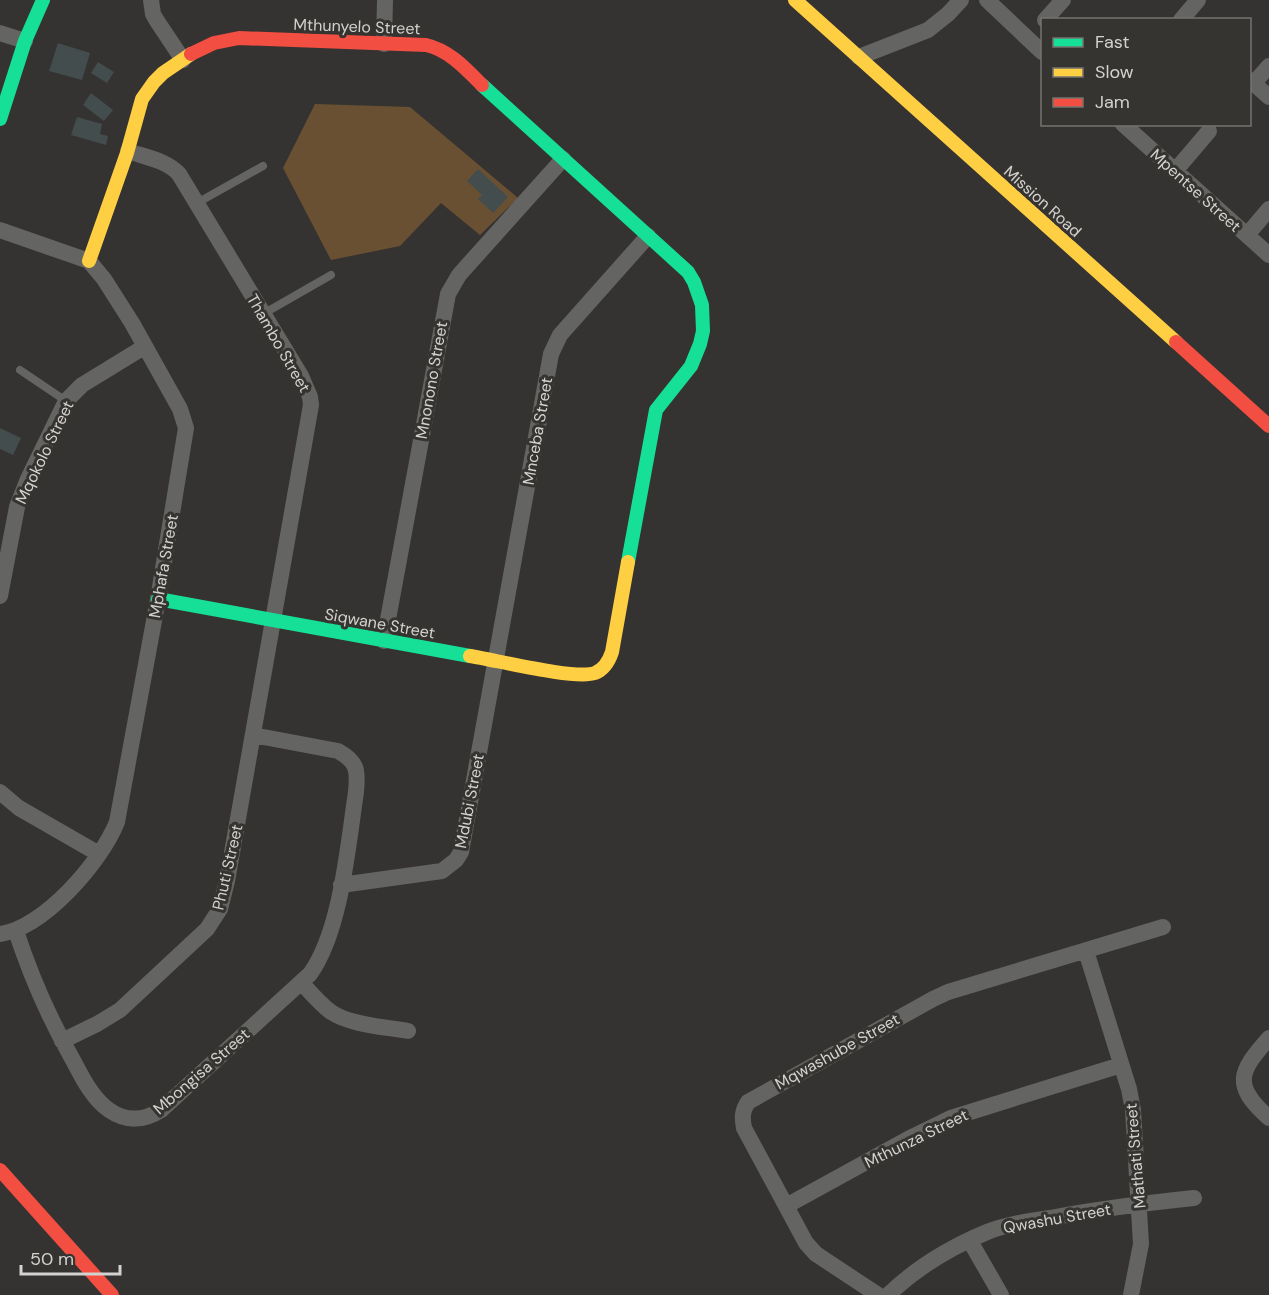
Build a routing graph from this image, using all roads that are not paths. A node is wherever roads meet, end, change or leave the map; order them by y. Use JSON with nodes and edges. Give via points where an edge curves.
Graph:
{"nodes":[{"id":1,"x":43,"y":0,"type":"edge"},
{"id":2,"x":151,"y":0,"type":"edge"},
{"id":3,"x":385,"y":0,"type":"edge"},
{"id":4,"x":795,"y":0,"type":"edge"},
{"id":5,"x":961,"y":0,"type":"edge"},
{"id":6,"x":987,"y":0,"type":"edge"},
{"id":7,"x":1063,"y":0,"type":"edge"},
{"id":8,"x":1198,"y":0,"type":"edge"},
{"id":9,"x":1047,"y":18,"type":"edge"},
{"id":10,"x":1183,"y":18,"type":"edge"},
{"id":11,"x":1041,"y":24,"type":"edge"},
{"id":12,"x":0,"y":33,"type":"edge"},
{"id":13,"x":1028,"y":39,"type":"junction"},
{"id":14,"x":25,"y":40,"type":"junction"},
{"id":15,"x":384,"y":44,"type":"junction"},
{"id":16,"x":1041,"y":51,"type":"edge"},
{"id":17,"x":859,"y":57,"type":"junction"},
{"id":18,"x":183,"y":60,"type":"junction"},
{"id":19,"x":1269,"y":66,"type":"edge"},
{"id":20,"x":1252,"y":82,"type":"edge"},
{"id":21,"x":1269,"y":97,"type":"edge"},
{"id":22,"x":0,"y":119,"type":"edge"},
{"id":23,"x":1125,"y":126,"type":"edge"},
{"id":24,"x":1209,"y":131,"type":"dead end"},
{"id":25,"x":128,"y":151,"type":"junction"},
{"id":26,"x":563,"y":159,"type":"junction"},
{"id":27,"x":263,"y":166,"type":"dead end"},
{"id":28,"x":1175,"y":171,"type":"junction"},
{"id":29,"x":197,"y":203,"type":"junction"},
{"id":30,"x":1269,"y":209,"type":"edge"},
{"id":31,"x":0,"y":230,"type":"edge"},
{"id":32,"x":1246,"y":235,"type":"junction"},
{"id":33,"x":648,"y":236,"type":"junction"},
{"id":34,"x":1269,"y":255,"type":"edge"},
{"id":35,"x":89,"y":261,"type":"junction"},
{"id":36,"x":331,"y":275,"type":"dead end"},
{"id":37,"x":263,"y":314,"type":"junction"},
{"id":38,"x":144,"y":347,"type":"junction"},
{"id":39,"x":20,"y":370,"type":"dead end"},
{"id":40,"x":66,"y":401,"type":"junction"},
{"id":41,"x":1269,"y":426,"type":"edge"},
{"id":42,"x":0,"y":596,"type":"edge"},
{"id":43,"x":158,"y":599,"type":"junction"},
{"id":44,"x":272,"y":621,"type":"junction"},
{"id":45,"x":384,"y":641,"type":"junction"},
{"id":46,"x":495,"y":660,"type":"junction"},
{"id":47,"x":597,"y":673,"type":"joint"},
{"id":48,"x":253,"y":735,"type":"junction"},
{"id":49,"x":2,"y":798,"type":"edge"},
{"id":50,"x":99,"y":854,"type":"junction"},
{"id":51,"x":341,"y":885,"type":"junction"},
{"id":52,"x":1163,"y":927,"type":"dead end"},
{"id":53,"x":8,"y":933,"type":"edge"},
{"id":54,"x":1086,"y":951,"type":"junction"},
{"id":55,"x":301,"y":982,"type":"junction"},
{"id":56,"x":408,"y":1031,"type":"dead end"},
{"id":57,"x":1269,"y":1038,"type":"edge"},
{"id":58,"x":62,"y":1041,"type":"junction"},
{"id":59,"x":1121,"y":1065,"type":"junction"},
{"id":60,"x":1269,"y":1118,"type":"edge"},
{"id":61,"x":0,"y":1170,"type":"edge"},
{"id":62,"x":1194,"y":1198,"type":"dead end"},
{"id":63,"x":1139,"y":1204,"type":"junction"},
{"id":64,"x":786,"y":1206,"type":"junction"},
{"id":65,"x":970,"y":1241,"type":"junction"},
{"id":66,"x":112,"y":1295,"type":"edge"},
{"id":67,"x":878,"y":1295,"type":"edge"},
{"id":68,"x":888,"y":1295,"type":"edge"},
{"id":69,"x":1001,"y":1295,"type":"edge"},
{"id":70,"x":1131,"y":1295,"type":"edge"}],
"edges":[{"from":1,"to":14,"type":"street"},
{"from":2,"to":18,"type":"street","via":[[156,21]]},
{"from":3,"to":15,"type":"street"},
{"from":4,"to":17,"type":"street","name":"Mission Road"},
{"from":5,"to":17,"type":"street","via":[[928,30]]},
{"from":6,"to":13,"type":"street"},
{"from":7,"to":9,"type":"street"},
{"from":8,"to":10,"type":"street"},
{"from":11,"to":13,"type":"street"},
{"from":12,"to":14,"type":"street"},
{"from":13,"to":16,"type":"street"},
{"from":14,"to":22,"type":"street"},
{"from":15,"to":18,"type":"street","name":"Mthunyelo Street","via":[[228,38],[204,46]]},
{"from":15,"to":26,"type":"street","name":"Mthunyelo Street","via":[[426,45],[444,51]]},
{"from":17,"to":41,"type":"street","name":"Mission Road"},
{"from":18,"to":25,"type":"street","name":"Mthunyelo Street","via":[[146,92]]},
{"from":19,"to":20,"type":"street"},
{"from":20,"to":21,"type":"street"},
{"from":23,"to":28,"type":"street","name":"Mpentse Street"},
{"from":24,"to":28,"type":"street"},
{"from":25,"to":29,"type":"street","name":"Thambo Street","via":[[173,168]]},
{"from":25,"to":35,"type":"street","name":"Mthunyelo Street"},
{"from":26,"to":33,"type":"street","name":"Mthunyelo Street"},
{"from":26,"to":45,"type":"street","name":"Mnonono Street","via":[[459,275],[448,294]]},
{"from":27,"to":29,"type":"lane"},
{"from":28,"to":32,"type":"street","name":"Mpentse Street"},
{"from":29,"to":37,"type":"street","name":"Thambo Street"},
{"from":30,"to":32,"type":"street"},
{"from":31,"to":35,"type":"street"},
{"from":32,"to":34,"type":"street","name":"Mpentse Street"},
{"from":33,"to":46,"type":"street","name":"Mnceba Street","via":[[560,335],[554,348]]},
{"from":33,"to":47,"type":"street","name":"Mthunyelo Street","via":[[695,280],[702,324],[692,365],[656,410],[612,652],[605,667]]},
{"from":35,"to":38,"type":"street","name":"Mphafa Street","via":[[113,292]]},
{"from":36,"to":37,"type":"lane"},
{"from":37,"to":44,"type":"street","name":"Thambo Street","via":[[307,387],[311,405]]},
{"from":38,"to":40,"type":"street","name":"Mqokolo Street","via":[[82,385]]},
{"from":38,"to":43,"type":"street","name":"Mphafa Street","via":[[180,408],[186,428]]},
{"from":39,"to":40,"type":"lane"},
{"from":40,"to":42,"type":"street","name":"Mqokolo Street","via":[[16,507]]},
{"from":43,"to":44,"type":"street","name":"Siqwane Street"},
{"from":43,"to":50,"type":"street","name":"Mphafa Street","via":[[121,804],[111,836]]},
{"from":44,"to":45,"type":"street","name":"Siqwane Street"},
{"from":44,"to":48,"type":"street","name":"Phuti Street"},
{"from":45,"to":46,"type":"street","name":"Siqwane Street"},
{"from":46,"to":47,"type":"street","name":"Siqwane Street","via":[[577,675]]},
{"from":46,"to":51,"type":"street","name":"Mdubi Street","via":[[464,840],[456,860],[433,873]]},
{"from":48,"to":51,"type":"street","name":"Mbongisa Street","via":[[338,751],[356,767],[358,777]]},
{"from":48,"to":58,"type":"street","name":"Phuti Street","via":[[227,881],[214,920],[120,1010]]},
{"from":49,"to":50,"type":"street"},
{"from":50,"to":53,"type":"street","name":"Mphafa Street","via":[[42,914]]},
{"from":51,"to":55,"type":"street","name":"Mbongisa Street","via":[[325,950]]},
{"from":52,"to":54,"type":"street","name":"Mqwashube Street"},
{"from":53,"to":58,"type":"street","name":"Mbongisa Street"},
{"from":54,"to":59,"type":"street","name":"Mathati Street"},
{"from":54,"to":64,"type":"street","name":"Mqwashube Street","via":[[933,999],[748,1102],[742,1118],[744,1128]]},
{"from":55,"to":56,"type":"street","via":[[340,1017]]},
{"from":55,"to":58,"type":"street","name":"Mbongisa Street","via":[[161,1110],[141,1119],[122,1116],[100,1102]]},
{"from":57,"to":60,"type":"street","via":[[1246,1067],[1243,1084],[1251,1101]]},
{"from":59,"to":63,"type":"street","name":"Mathati Street","via":[[1133,1110]]},
{"from":59,"to":64,"type":"street","name":"Mthunza Street","via":[[951,1118]]},
{"from":61,"to":66,"type":"street"},
{"from":62,"to":63,"type":"street","name":"Qwashu Street"},
{"from":63,"to":65,"type":"street","name":"Qwashu Street","via":[[1009,1225]]},
{"from":63,"to":70,"type":"street","name":"Mathati Street","via":[[1141,1244]]},
{"from":64,"to":67,"type":"street","name":"Mqwashube Street","via":[[816,1254]]},
{"from":65,"to":68,"type":"street","name":"Qwashu Street","via":[[906,1277]]},
{"from":65,"to":69,"type":"street"}]}
